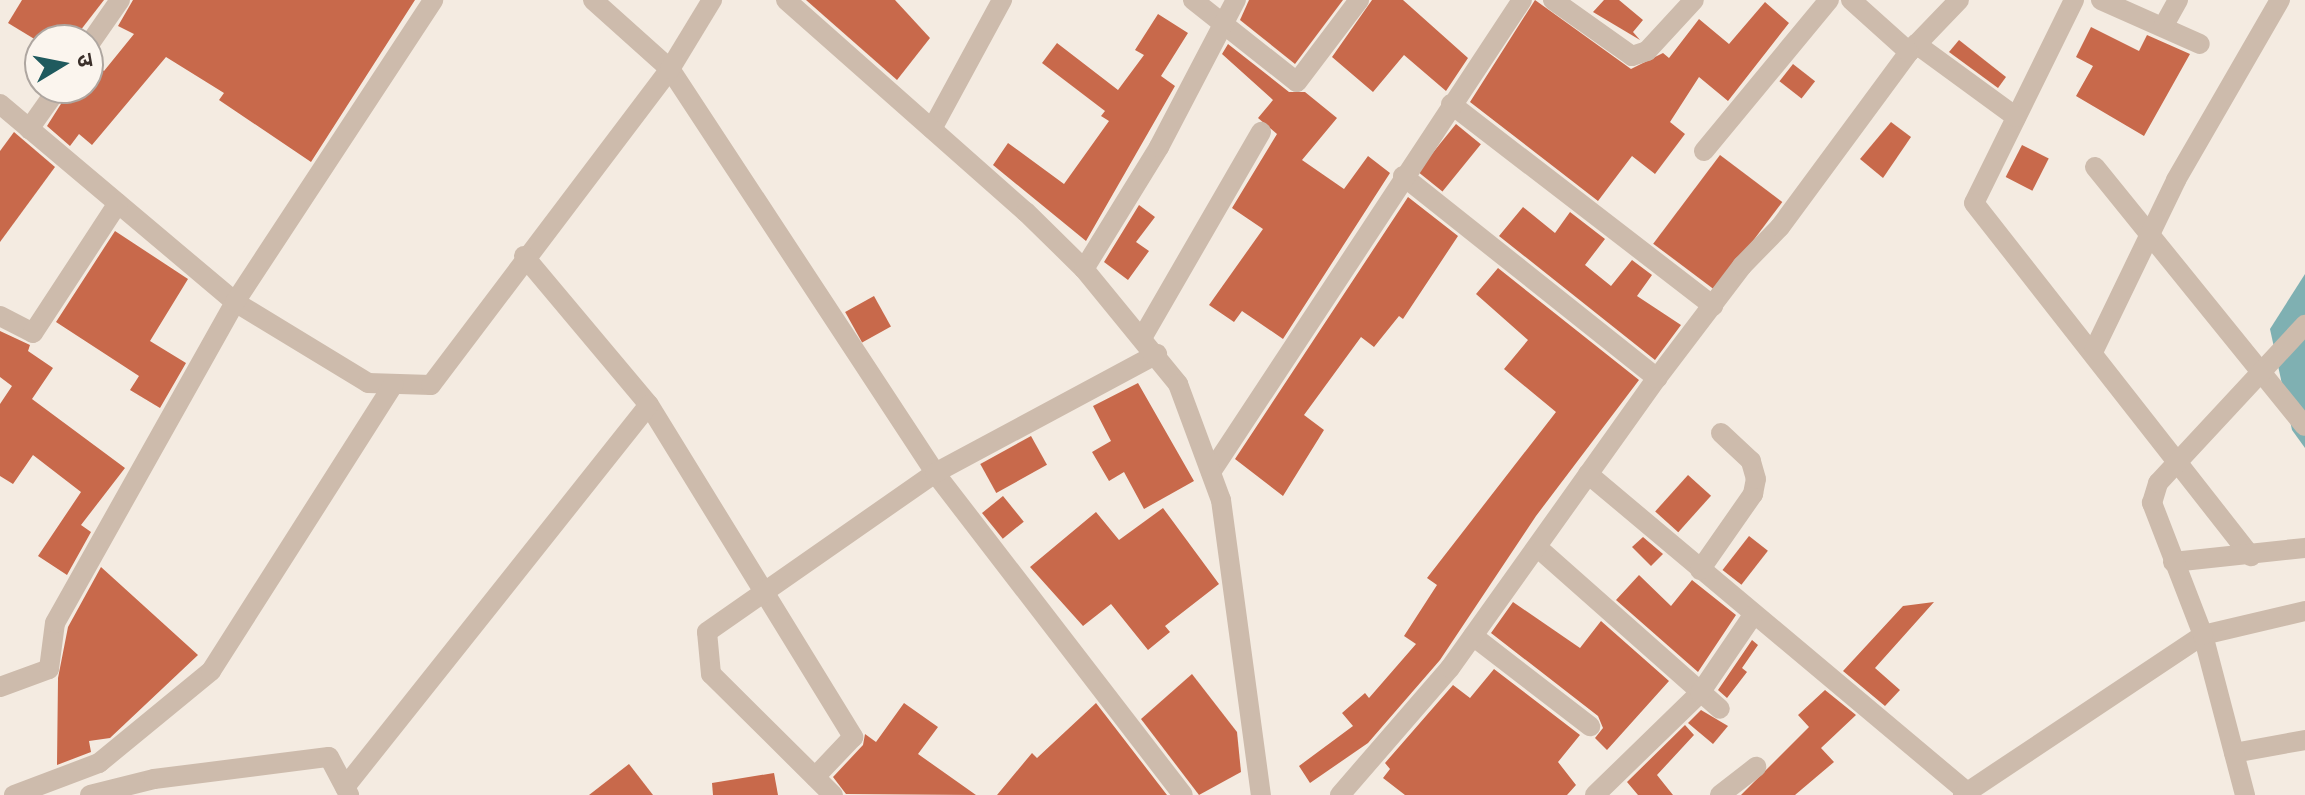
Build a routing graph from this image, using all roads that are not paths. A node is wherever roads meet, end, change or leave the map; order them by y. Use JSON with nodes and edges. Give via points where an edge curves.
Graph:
{"nodes":[{"id":1,"x":120,"y":0,"type":"edge"},
{"id":2,"x":433,"y":0,"type":"edge"},
{"id":3,"x":593,"y":0,"type":"edge"},
{"id":4,"x":712,"y":0,"type":"edge"},
{"id":5,"x":1002,"y":0,"type":"edge"},
{"id":6,"x":1193,"y":0,"type":"edge"},
{"id":7,"x":1236,"y":0,"type":"edge"},
{"id":8,"x":1359,"y":0,"type":"edge"},
{"id":9,"x":1522,"y":0,"type":"edge"},
{"id":10,"x":1553,"y":0,"type":"edge"},
{"id":11,"x":1694,"y":0,"type":"edge"},
{"id":12,"x":1829,"y":0,"type":"edge"},
{"id":13,"x":1959,"y":0,"type":"edge"},
{"id":14,"x":2074,"y":0,"type":"edge"},
{"id":15,"x":2101,"y":0,"type":"edge"},
{"id":16,"x":2178,"y":0,"type":"edge"},
{"id":17,"x":1855,"y":1,"type":"edge"},
{"id":18,"x":793,"y":2,"type":"edge"},
{"id":19,"x":2282,"y":3,"type":"edge"},
{"id":20,"x":1222,"y":23,"type":"junction"},
{"id":21,"x":103,"y":24,"type":"edge"},
{"id":22,"x":2163,"y":27,"type":"junction"},
{"id":23,"x":2200,"y":44,"type":"dead end"},
{"id":24,"x":1913,"y":48,"type":"junction"},
{"id":25,"x":670,"y":69,"type":"junction"},
{"id":26,"x":0,"y":104,"type":"edge"},
{"id":27,"x":47,"y":104,"type":"edge"},
{"id":28,"x":1451,"y":104,"type":"junction"},
{"id":29,"x":2016,"y":117,"type":"junction"},
{"id":30,"x":29,"y":129,"type":"junction"},
{"id":31,"x":932,"y":129,"type":"junction"},
{"id":32,"x":1261,"y":132,"type":"dead end"},
{"id":33,"x":1704,"y":151,"type":"dead end"},
{"id":34,"x":2095,"y":167,"type":"dead end"},
{"id":35,"x":1403,"y":176,"type":"junction"},
{"id":36,"x":118,"y":203,"type":"junction"},
{"id":37,"x":2151,"y":232,"type":"junction"},
{"id":38,"x":524,"y":256,"type":"junction"},
{"id":39,"x":1084,"y":269,"type":"junction"},
{"id":40,"x":235,"y":302,"type":"junction"},
{"id":41,"x":1713,"y":306,"type":"junction"},
{"id":42,"x":0,"y":316,"type":"edge"},
{"id":43,"x":2305,"y":325,"type":"edge"},
{"id":44,"x":1142,"y":338,"type":"junction"},
{"id":45,"x":2094,"y":350,"type":"junction"},
{"id":46,"x":1157,"y":354,"type":"junction"},
{"id":47,"x":2261,"y":372,"type":"junction"},
{"id":48,"x":1657,"y":378,"type":"junction"},
{"id":49,"x":394,"y":384,"type":"junction"},
{"id":50,"x":649,"y":405,"type":"junction"},
{"id":51,"x":2305,"y":426,"type":"edge"},
{"id":52,"x":1721,"y":433,"type":"dead end"},
{"id":53,"x":2178,"y":461,"type":"junction"},
{"id":54,"x":1211,"y":472,"type":"junction"},
{"id":55,"x":935,"y":473,"type":"junction"},
{"id":56,"x":1588,"y":474,"type":"junction"},
{"id":57,"x":1537,"y":547,"type":"junction"},
{"id":58,"x":2305,"y":548,"type":"edge"},
{"id":59,"x":2251,"y":556,"type":"junction"},
{"id":60,"x":2173,"y":562,"type":"junction"},
{"id":61,"x":1700,"y":570,"type":"junction"},
{"id":62,"x":761,"y":593,"type":"junction"},
{"id":63,"x":2305,"y":611,"type":"edge"},
{"id":64,"x":1753,"y":615,"type":"junction"},
{"id":65,"x":2203,"y":635,"type":"junction"},
{"id":66,"x":1473,"y":636,"type":"junction"},
{"id":67,"x":0,"y":687,"type":"edge"},
{"id":68,"x":1700,"y":693,"type":"junction"},
{"id":69,"x":1720,"y":709,"type":"dead end"},
{"id":70,"x":1590,"y":726,"type":"dead end"},
{"id":71,"x":2305,"y":740,"type":"edge"},
{"id":72,"x":2234,"y":753,"type":"junction"},
{"id":73,"x":1756,"y":767,"type":"dead end"},
{"id":74,"x":815,"y":777,"type":"junction"},
{"id":75,"x":156,"y":787,"type":"edge"},
{"id":76,"x":347,"y":791,"type":"edge"},
{"id":77,"x":1965,"y":794,"type":"edge"},
{"id":78,"x":14,"y":795,"type":"edge"},
{"id":79,"x":90,"y":795,"type":"edge"},
{"id":80,"x":833,"y":795,"type":"edge"},
{"id":81,"x":1183,"y":795,"type":"edge"},
{"id":82,"x":1261,"y":795,"type":"edge"},
{"id":83,"x":1340,"y":795,"type":"edge"},
{"id":84,"x":1595,"y":795,"type":"edge"},
{"id":85,"x":1720,"y":795,"type":"edge"},
{"id":86,"x":2245,"y":795,"type":"edge"}],
"edges":[{"from":1,"to":21,"type":"street"},
{"from":2,"to":40,"type":"street"},
{"from":3,"to":25,"type":"street"},
{"from":4,"to":25,"type":"street"},
{"from":5,"to":31,"type":"street"},
{"from":6,"to":20,"type":"street"},
{"from":7,"to":20,"type":"street"},
{"from":8,"to":20,"type":"street","via":[[1297,82]]},
{"from":9,"to":28,"type":"street"},
{"from":10,"to":11,"type":"street","via":[[1632,56],[1647,51]]},
{"from":12,"to":33,"type":"street"},
{"from":13,"to":24,"type":"street"},
{"from":14,"to":29,"type":"street"},
{"from":15,"to":22,"type":"street"},
{"from":16,"to":22,"type":"street"},
{"from":17,"to":24,"type":"street"},
{"from":18,"to":31,"type":"street"},
{"from":19,"to":37,"type":"street"},
{"from":20,"to":39,"type":"street","via":[[1159,147]]},
{"from":22,"to":23,"type":"street"},
{"from":24,"to":29,"type":"street"},
{"from":24,"to":41,"type":"street"},
{"from":25,"to":38,"type":"street"},
{"from":25,"to":55,"type":"street"},
{"from":26,"to":30,"type":"street"},
{"from":27,"to":30,"type":"street"},
{"from":28,"to":35,"type":"street"},
{"from":28,"to":41,"type":"street"},
{"from":29,"to":45,"type":"street","via":[[1974,203]]},
{"from":30,"to":36,"type":"street"},
{"from":31,"to":39,"type":"street"},
{"from":32,"to":44,"type":"street"},
{"from":34,"to":37,"type":"street"},
{"from":35,"to":48,"type":"street"},
{"from":35,"to":54,"type":"street"},
{"from":36,"to":40,"type":"street"},
{"from":36,"to":42,"type":"street","via":[[33,333]]},
{"from":37,"to":45,"type":"street"},
{"from":37,"to":47,"type":"street"},
{"from":38,"to":49,"type":"street","via":[[431,385]]},
{"from":38,"to":50,"type":"street"},
{"from":39,"to":44,"type":"street"},
{"from":40,"to":49,"type":"street","via":[[368,383]]},
{"from":40,"to":67,"type":"street","via":[[55,623],[49,669]]},
{"from":41,"to":48,"type":"street"},
{"from":43,"to":47,"type":"street"},
{"from":44,"to":46,"type":"street"},
{"from":45,"to":53,"type":"street"},
{"from":46,"to":54,"type":"street","via":[[1178,384]]},
{"from":46,"to":55,"type":"street"},
{"from":47,"to":51,"type":"street"},
{"from":47,"to":53,"type":"street"},
{"from":48,"to":56,"type":"street"},
{"from":49,"to":78,"type":"street","via":[[211,671],[99,763]]},
{"from":50,"to":62,"type":"street"},
{"from":50,"to":76,"type":"street"},
{"from":52,"to":61,"type":"street","via":[[1751,461],[1756,479],[1753,494]]},
{"from":53,"to":59,"type":"street"},
{"from":53,"to":60,"type":"street","via":[[2158,483],[2152,503]]},
{"from":54,"to":82,"type":"street","via":[[1221,500]]},
{"from":55,"to":62,"type":"street"},
{"from":55,"to":81,"type":"street"},
{"from":56,"to":57,"type":"street"},
{"from":56,"to":61,"type":"street"},
{"from":57,"to":66,"type":"street"},
{"from":57,"to":68,"type":"street"},
{"from":58,"to":59,"type":"street"},
{"from":59,"to":60,"type":"street"},
{"from":60,"to":65,"type":"street"},
{"from":61,"to":64,"type":"street"},
{"from":62,"to":74,"type":"street","via":[[853,737]]},
{"from":62,"to":74,"type":"street","via":[[707,632],[711,674]]},
{"from":63,"to":65,"type":"street"},
{"from":64,"to":68,"type":"street"},
{"from":64,"to":77,"type":"street"},
{"from":65,"to":72,"type":"street"},
{"from":65,"to":77,"type":"street"},
{"from":66,"to":70,"type":"street"},
{"from":66,"to":83,"type":"street"},
{"from":68,"to":69,"type":"street"},
{"from":68,"to":84,"type":"street"},
{"from":71,"to":72,"type":"street"},
{"from":72,"to":86,"type":"street"},
{"from":73,"to":85,"type":"street"},
{"from":74,"to":80,"type":"street"},
{"from":75,"to":76,"type":"street","via":[[329,757]]},
{"from":75,"to":79,"type":"street"}]}
